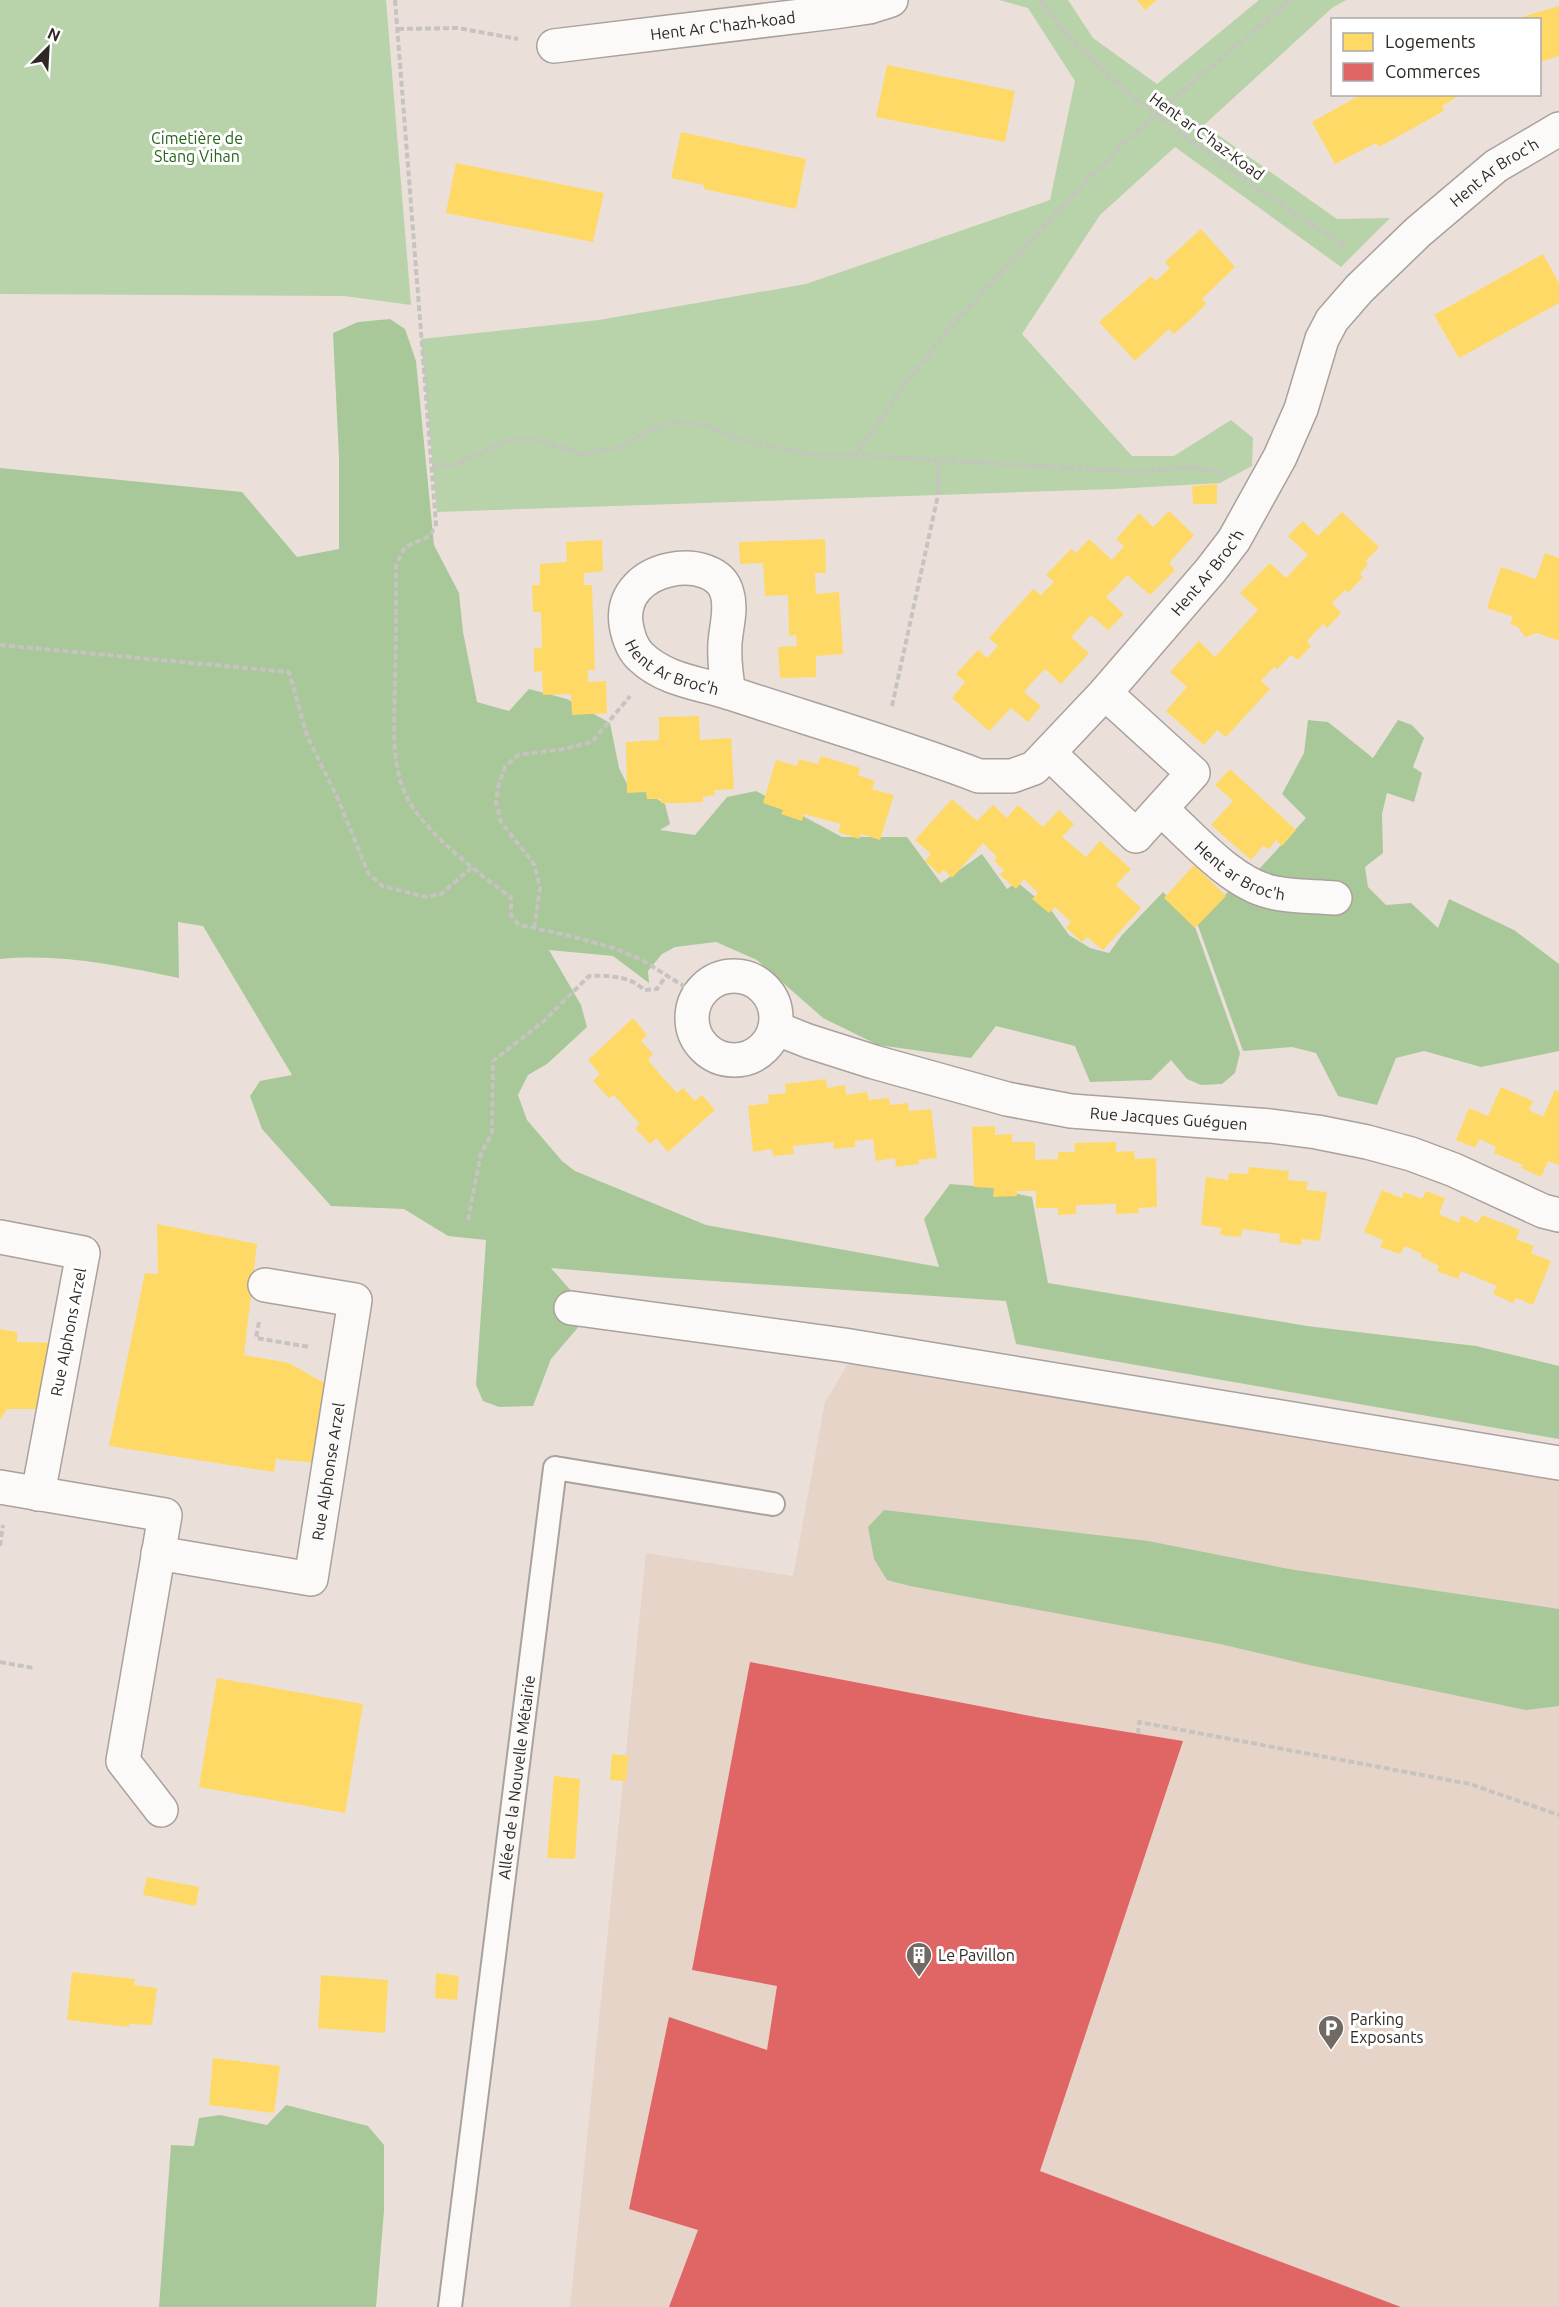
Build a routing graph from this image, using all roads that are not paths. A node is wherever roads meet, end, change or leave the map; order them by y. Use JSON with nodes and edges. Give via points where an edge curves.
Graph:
{"nodes":[{"id":1,"x":891,"y":0,"type":"edge"},
{"id":2,"x":554,"y":46,"type":"road end"},
{"id":3,"x":1559,"y":129,"type":"edge"},
{"id":4,"x":729,"y":693,"type":"junction"},
{"id":5,"x":1105,"y":693,"type":"junction"},
{"id":6,"x":1049,"y":753,"type":"junction"},
{"id":7,"x":1161,"y":809,"type":"junction"},
{"id":8,"x":1335,"y":898,"type":"dead end"},
{"id":9,"x":775,"y":1028,"type":"junction"},
{"id":10,"x":1559,"y":1215,"type":"edge"},
{"id":11,"x":0,"y":1237,"type":"edge"},
{"id":12,"x":265,"y":1285,"type":"road end"},
{"id":13,"x":571,"y":1308,"type":"dead end"},
{"id":14,"x":1559,"y":1463,"type":"edge"},
{"id":15,"x":0,"y":1487,"type":"edge"},
{"id":16,"x":38,"y":1494,"type":"junction"},
{"id":17,"x":773,"y":1504,"type":"dead end"},
{"id":18,"x":158,"y":1553,"type":"junction"},
{"id":19,"x":161,"y":1810,"type":"dead end"},
{"id":20,"x":450,"y":2307,"type":"edge"}],
"edges":[{"from":1,"to":2,"type":"street","name":"Hent Ar C'hazh-koad","via":[[834,12]]},
{"from":3,"to":5,"type":"street","name":"Hent Ar Broc'h","via":[[1496,166],[1456,199],[1377,270],[1332,320],[1290,436],[1234,540]]},
{"from":4,"to":4,"type":"street","name":"Hent Ar Broc'h","via":[[676,678],[639,655],[628,636],[625,616],[630,596],[642,581],[663,571],[683,569],[702,571],[720,580],[727,591],[729,607],[725,669]]},
{"from":4,"to":6,"type":"street","name":"Hent Ar Broc'h","via":[[979,776],[1012,776],[1034,768]]},
{"from":5,"to":6,"type":"street","name":"Hent Ar Broc'h"},
{"from":5,"to":7,"type":"street","via":[[1193,773]]},
{"from":6,"to":7,"type":"street","via":[[1136,836]]},
{"from":7,"to":8,"type":"street","name":"Hent ar Broc'h","via":[[1236,876],[1256,887],[1270,892]]},
{"from":9,"to":9,"type":"street","via":[[774,1004],[767,992],[745,978],[719,978],[698,994],[692,1008],[691,1023],[703,1048],[729,1060],[757,1053],[768,1043]]},
{"from":9,"to":10,"type":"street","name":"Rue Jacques Guéguen","via":[[874,1062],[1007,1099],[1071,1111],[1271,1126],[1367,1142],[1412,1154]]},
{"from":11,"to":16,"type":"street","name":"Rue Alphons Arzel","via":[[83,1253]]},
{"from":12,"to":18,"type":"street","name":"Rue Alphonse Arzel","via":[[355,1300],[311,1579]]},
{"from":13,"to":14,"type":"street","via":[[844,1345]]},
{"from":15,"to":16,"type":"street"},
{"from":16,"to":18,"type":"street","via":[[165,1515]]},
{"from":17,"to":20,"type":"lane","name":"Allée de la Nouvelle Métairie","via":[[555,1468]]},
{"from":18,"to":19,"type":"street","via":[[123,1761]]}]}
